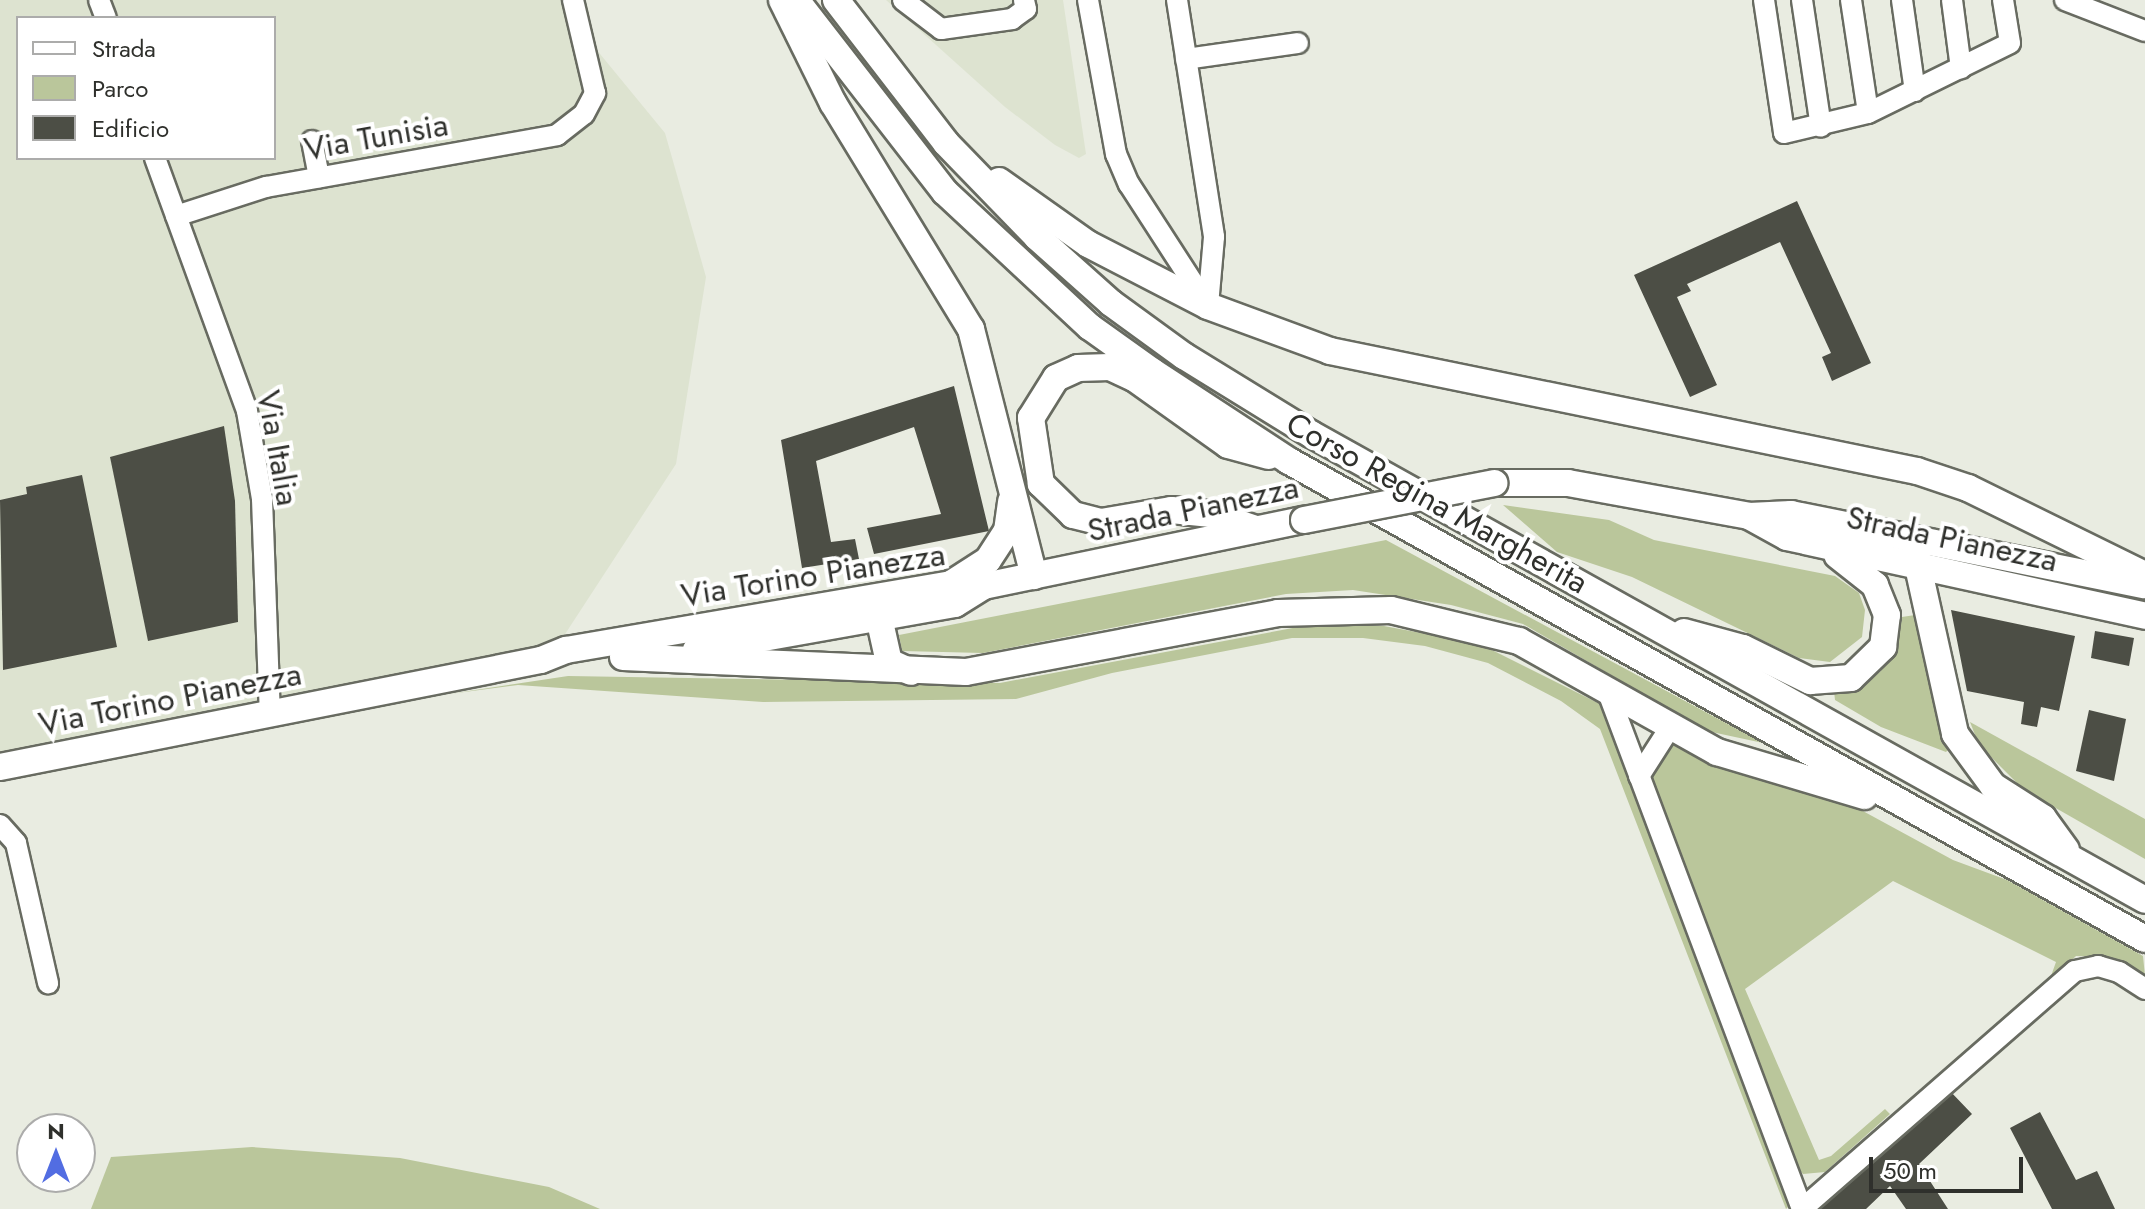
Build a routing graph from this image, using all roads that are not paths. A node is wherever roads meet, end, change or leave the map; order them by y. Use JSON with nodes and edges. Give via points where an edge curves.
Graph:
{"nodes":[{"id":1,"x":573,"y":0,"type":"edge"},
{"id":2,"x":782,"y":0,"type":"edge"},
{"id":3,"x":796,"y":0,"type":"edge"},
{"id":4,"x":836,"y":0,"type":"edge"},
{"id":5,"x":903,"y":0,"type":"edge"},
{"id":6,"x":1024,"y":0,"type":"edge"},
{"id":7,"x":1088,"y":0,"type":"edge"},
{"id":8,"x":1177,"y":0,"type":"edge"},
{"id":9,"x":1764,"y":0,"type":"edge"},
{"id":10,"x":1802,"y":0,"type":"edge"},
{"id":11,"x":1851,"y":0,"type":"edge"},
{"id":12,"x":1902,"y":0,"type":"edge"},
{"id":13,"x":1952,"y":0,"type":"edge"},
{"id":14,"x":2003,"y":0,"type":"edge"},
{"id":15,"x":2065,"y":0,"type":"edge"},
{"id":16,"x":2145,"y":31,"type":"edge"},
{"id":17,"x":1298,"y":43,"type":"dead end"},
{"id":18,"x":1186,"y":59,"type":"junction"},
{"id":19,"x":1961,"y":68,"type":"junction"},
{"id":20,"x":1915,"y":91,"type":"junction"},
{"id":21,"x":1868,"y":113,"type":"junction"},
{"id":22,"x":1821,"y":127,"type":"junction"},
{"id":23,"x":312,"y":141,"type":"dead end"},
{"id":24,"x":946,"y":143,"type":"junction"},
{"id":25,"x":156,"y":160,"type":"edge"},
{"id":26,"x":319,"y":177,"type":"junction"},
{"id":27,"x":176,"y":216,"type":"junction"},
{"id":28,"x":1208,"y":306,"type":"junction"},
{"id":29,"x":1289,"y":461,"type":"junction"},
{"id":30,"x":1012,"y":477,"type":"junction"},
{"id":31,"x":1749,"y":516,"type":"junction"},
{"id":32,"x":1256,"y":529,"type":"junction"},
{"id":33,"x":1913,"y":538,"type":"junction"},
{"id":34,"x":1816,"y":544,"type":"junction"},
{"id":35,"x":1918,"y":567,"type":"junction"},
{"id":36,"x":1034,"y":576,"type":"junction"},
{"id":37,"x":1962,"y":577,"type":"junction"},
{"id":38,"x":2134,"y":577,"type":"edge"},
{"id":39,"x":951,"y":584,"type":"junction"},
{"id":40,"x":984,"y":586,"type":"junction"},
{"id":41,"x":2103,"y":607,"type":"junction"},
{"id":42,"x":877,"y":608,"type":"junction"},
{"id":43,"x":2145,"y":616,"type":"edge"},
{"id":44,"x":1645,"y":621,"type":"junction"},
{"id":45,"x":1930,"y":624,"type":"junction"},
{"id":46,"x":623,"y":657,"type":"junction"},
{"id":47,"x":541,"y":660,"type":"junction"},
{"id":48,"x":911,"y":672,"type":"junction"},
{"id":49,"x":1609,"y":695,"type":"junction"},
{"id":50,"x":270,"y":714,"type":"junction"},
{"id":51,"x":1669,"y":729,"type":"junction"},
{"id":52,"x":0,"y":767,"type":"edge"},
{"id":53,"x":1639,"y":776,"type":"junction"},
{"id":54,"x":1929,"y":818,"type":"junction"},
{"id":55,"x":0,"y":825,"type":"edge"},
{"id":56,"x":2070,"y":856,"type":"junction"},
{"id":57,"x":2145,"y":900,"type":"edge"},
{"id":58,"x":2145,"y":939,"type":"edge"},
{"id":59,"x":48,"y":983,"type":"dead end"},
{"id":60,"x":2145,"y":989,"type":"edge"},
{"id":61,"x":1802,"y":1209,"type":"edge"}],
"edges":[{"from":1,"to":26,"type":"street","name":"Via Tunisia","via":[[595,93],[584,114],[557,135]]},
{"from":2,"to":30,"type":"main road","via":[[833,103],[971,329]]},
{"from":3,"to":29,"type":"main road","name":"Corso Regina Margherita","via":[[945,192],[1013,260],[1090,327]]},
{"from":4,"to":24,"type":"main road","name":"Corso Regina Margherita"},
{"from":5,"to":6,"type":"street","via":[[941,29],[1012,19],[1026,9]]},
{"from":7,"to":28,"type":"street","via":[[1116,154],[1129,184]]},
{"from":8,"to":18,"type":"street"},
{"from":9,"to":22,"type":"street","via":[[1784,133]]},
{"from":10,"to":22,"type":"street"},
{"from":11,"to":21,"type":"street"},
{"from":12,"to":20,"type":"street"},
{"from":13,"to":19,"type":"street"},
{"from":14,"to":19,"type":"street","via":[[2010,43]]},
{"from":15,"to":16,"type":"street"},
{"from":17,"to":18,"type":"street"},
{"from":18,"to":28,"type":"street","via":[[1214,237]]},
{"from":19,"to":20,"type":"street"},
{"from":20,"to":21,"type":"street"},
{"from":21,"to":22,"type":"street"},
{"from":23,"to":26,"type":"street"},
{"from":24,"to":28,"type":"main road","via":[[1088,244]]},
{"from":24,"to":44,"type":"main road","name":"Corso Regina Margherita","via":[[1037,237],[1111,303],[1184,356],[1311,434]]},
{"from":25,"to":27,"type":"street","name":"Via Italia"},
{"from":26,"to":27,"type":"street","name":"Via Tunisia","via":[[266,187]]},
{"from":27,"to":50,"type":"street","name":"Via Italia","via":[[247,411],[262,499]]},
{"from":28,"to":38,"type":"main road","via":[[1330,351],[1917,471],[1968,488]]},
{"from":29,"to":32,"type":"main road","via":[[1228,445],[1134,378],[1110,367],[1067,372],[1049,385],[1035,407],[1030,431],[1041,484],[1073,515],[1101,522],[1171,510],[1211,514]]},
{"from":29,"to":54,"type":"main road","name":"Corso Regina Margherita"},
{"from":30,"to":36,"type":"main road"},
{"from":30,"to":39,"type":"main road","via":[[1010,514],[999,546],[979,568]]},
{"from":31,"to":32,"type":"main road","name":"Strada Pianezza","bridge":true,"via":[[1530,480]]},
{"from":31,"to":33,"type":"main road","name":"Strada Pianezza","via":[[1791,514]]},
{"from":31,"to":34,"type":"main road","name":"Strada Pianezza","via":[[1787,537]]},
{"from":32,"to":36,"type":"main road","name":"Strada Pianezza"},
{"from":33,"to":35,"type":"main road"},
{"from":33,"to":38,"type":"main road","name":"Strada Pianezza"},
{"from":34,"to":35,"type":"main road","name":"Strada Pianezza"},
{"from":34,"to":44,"type":"main road","via":[[1864,572],[1885,604],[1883,647],[1851,678],[1810,681],[1743,648]]},
{"from":35,"to":37,"type":"main road","name":"Strada Pianezza"},
{"from":35,"to":45,"type":"main road"},
{"from":36,"to":40,"type":"main road","name":"Strada Pianezza"},
{"from":37,"to":41,"type":"main road","name":"Strada Pianezza"},
{"from":37,"to":45,"type":"main road","via":[[1938,596]]},
{"from":38,"to":41,"type":"main road"},
{"from":39,"to":40,"type":"main road","name":"Via Torino Pianezza"},
{"from":39,"to":42,"type":"main road","name":"Via Torino Pianezza"},
{"from":40,"to":42,"type":"main road","name":"Via Torino Pianezza","via":[[955,604]]},
{"from":41,"to":43,"type":"main road","name":"Strada Pianezza"},
{"from":42,"to":46,"type":"main road","name":"Via Torino Pianezza"},
{"from":42,"to":47,"type":"main road","name":"Via Torino Pianezza","via":[[566,650]]},
{"from":42,"to":48,"type":"main road","via":[[889,662]]},
{"from":44,"to":56,"type":"main road","name":"Corso Regina Margherita"},
{"from":45,"to":56,"type":"main road","via":[[1947,713],[1964,751],[1993,786],[2043,818]]},
{"from":46,"to":47,"type":"main road","name":"Via Torino Pianezza"},
{"from":46,"to":48,"type":"main road"},
{"from":47,"to":50,"type":"main road","name":"Via Torino Pianezza"},
{"from":48,"to":49,"type":"main road","via":[[1007,667],[1278,613],[1353,608],[1434,616],[1519,641]]},
{"from":49,"to":51,"type":"main road"},
{"from":49,"to":53,"type":"street"},
{"from":50,"to":52,"type":"main road","name":"Via Torino Pianezza"},
{"from":51,"to":53,"type":"street"},
{"from":51,"to":54,"type":"main road","via":[[1717,752],[1802,774]]},
{"from":53,"to":61,"type":"street"},
{"from":54,"to":58,"type":"main road","name":"Corso Regina Margherita"},
{"from":55,"to":59,"type":"street","via":[[16,843]]},
{"from":56,"to":57,"type":"main road","name":"Corso Regina Margherita"},
{"from":60,"to":61,"type":"street","via":[[2098,966],[2075,971]]}]}
